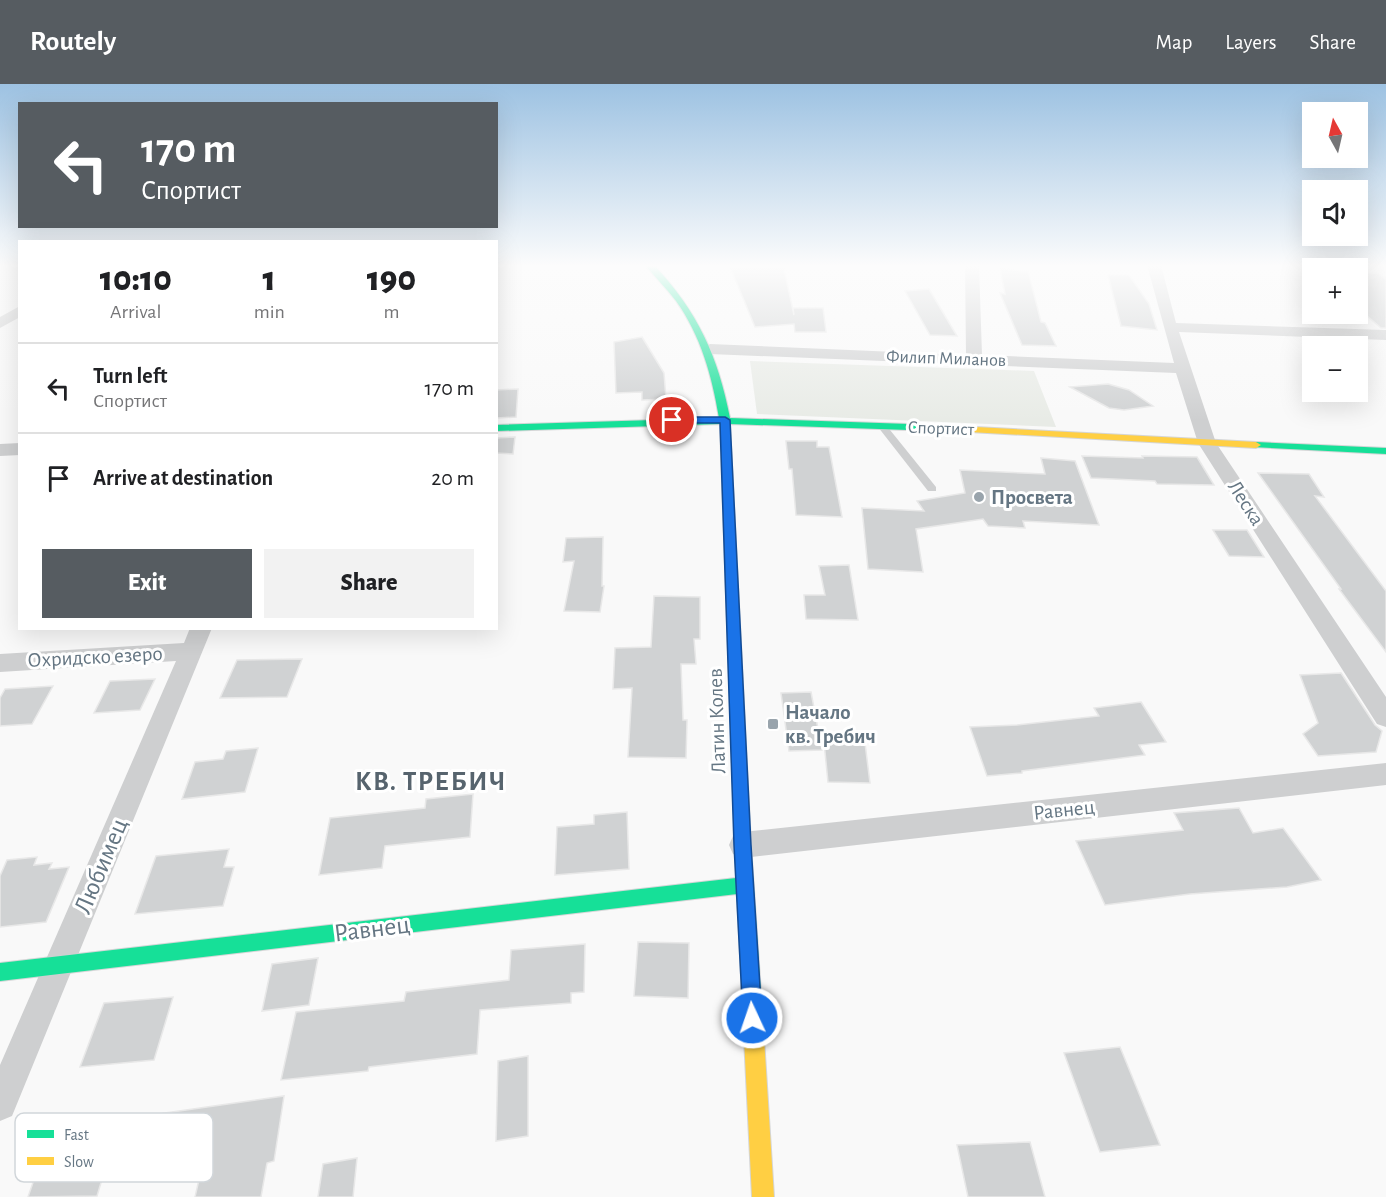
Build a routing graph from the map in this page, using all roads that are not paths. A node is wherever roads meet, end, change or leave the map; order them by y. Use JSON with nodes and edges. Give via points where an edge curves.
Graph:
{"nodes":[{"id":1,"x":692,"y":317,"type":"edge"},
{"id":2,"x":973,"y":317,"type":"edge"},
{"id":3,"x":1168,"y":317,"type":"edge"},
{"id":4,"x":1170,"y":327,"type":"junction"},
{"id":5,"x":1386,"y":335,"type":"edge"},
{"id":6,"x":710,"y":349,"type":"junction"},
{"id":7,"x":974,"y":361,"type":"junction"},
{"id":8,"x":1183,"y":368,"type":"junction"},
{"id":9,"x":725,"y":420,"type":"junction"},
{"id":10,"x":883,"y":427,"type":"junction"},
{"id":11,"x":498,"y":428,"type":"edge"},
{"id":12,"x":1207,"y":443,"type":"junction"},
{"id":13,"x":18,"y":449,"type":"edge"},
{"id":14,"x":0,"y":450,"type":"edge"},
{"id":15,"x":1386,"y":451,"type":"edge"},
{"id":16,"x":932,"y":489,"type":"dead end"},
{"id":17,"x":196,"y":640,"type":"edge"},
{"id":18,"x":0,"y":663,"type":"edge"},
{"id":19,"x":1386,"y":717,"type":"edge"},
{"id":20,"x":1386,"y":774,"type":"edge"},
{"id":21,"x":742,"y":845,"type":"junction"},
{"id":22,"x":745,"y":885,"type":"junction"},
{"id":23,"x":60,"y":966,"type":"junction"},
{"id":24,"x":0,"y":972,"type":"edge"},
{"id":25,"x":0,"y":1104,"type":"edge"},
{"id":26,"x":763,"y":1197,"type":"edge"}],
"edges":[{"from":1,"to":6,"type":"street","name":"Латин Колев"},
{"from":2,"to":7,"type":"street"},
{"from":3,"to":4,"type":"street","name":"Леска"},
{"from":4,"to":5,"type":"street"},
{"from":4,"to":8,"type":"street","name":"Леска"},
{"from":6,"to":7,"type":"street","name":"Филип Миланов"},
{"from":6,"to":9,"type":"street","name":"Латин Колев"},
{"from":7,"to":8,"type":"street","name":"Филип Миланов"},
{"from":8,"to":12,"type":"street","name":"Леска"},
{"from":9,"to":10,"type":"street","name":"Спортист"},
{"from":9,"to":11,"type":"street","name":"Спортист"},
{"from":9,"to":21,"type":"street","name":"Латин Колев"},
{"from":10,"to":12,"type":"street","name":"Спортист"},
{"from":10,"to":16,"type":"lane"},
{"from":12,"to":15,"type":"street","name":"Спортист"},
{"from":12,"to":19,"type":"street","name":"Леска"},
{"from":13,"to":14,"type":"street"},
{"from":17,"to":18,"type":"street","name":"Охридско езеро"},
{"from":17,"to":23,"type":"street","name":"Любимец"},
{"from":20,"to":21,"type":"street","name":"Равнец"},
{"from":21,"to":22,"type":"street","name":"Латин Колев"},
{"from":22,"to":23,"type":"street","name":"Равнец"},
{"from":22,"to":26,"type":"street","name":"Латин Колев"},
{"from":23,"to":24,"type":"street","name":"Равнец"},
{"from":23,"to":25,"type":"street","name":"Любимец"}]}
